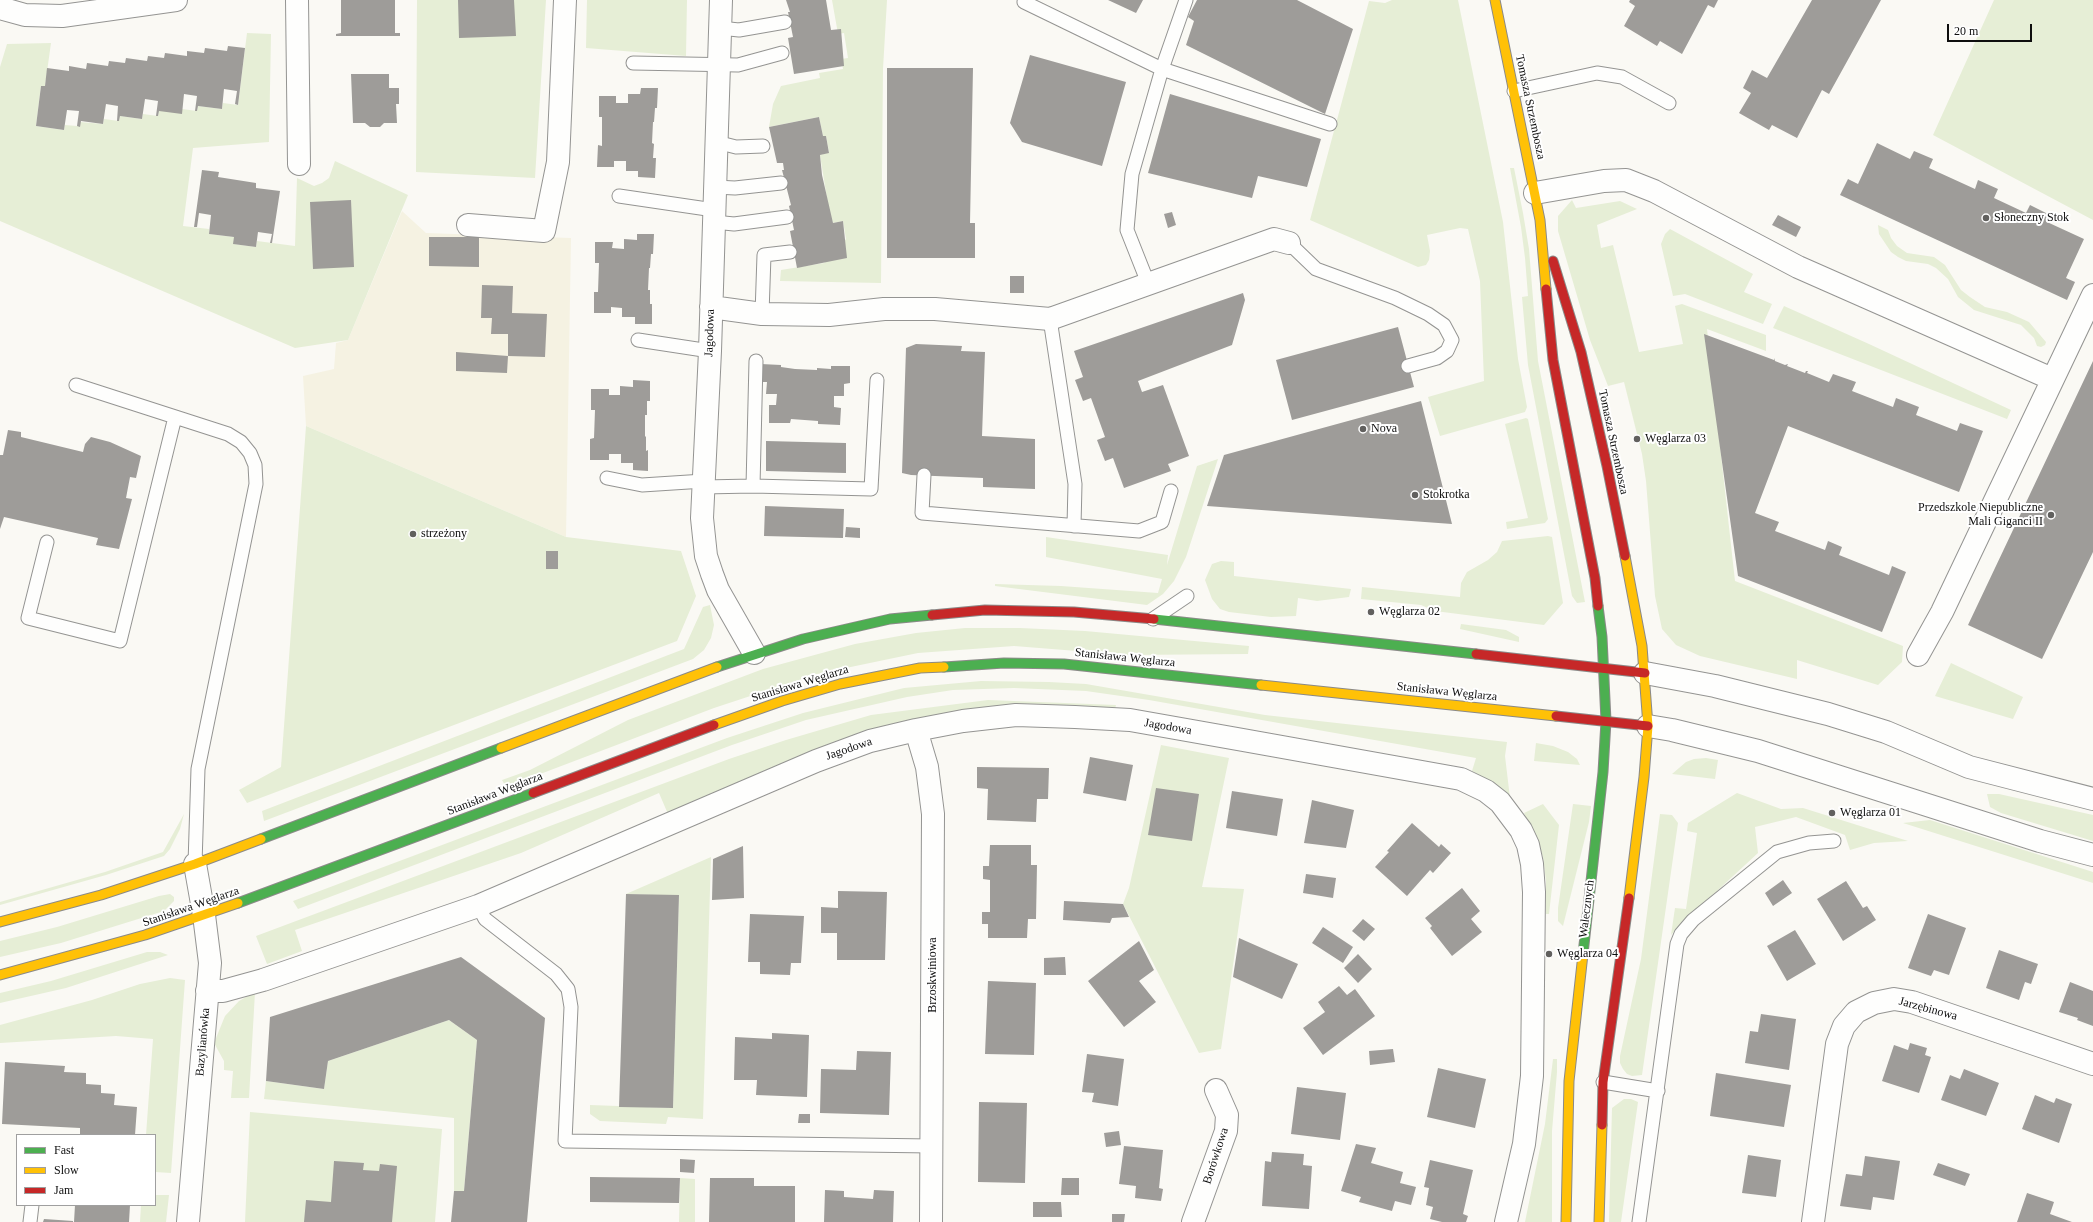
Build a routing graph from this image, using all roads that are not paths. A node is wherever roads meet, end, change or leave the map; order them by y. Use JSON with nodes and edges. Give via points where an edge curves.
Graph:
{"nodes":[{"id":1,"x":176,"y":0,"type":"edge"},
{"id":2,"x":297,"y":0,"type":"edge"},
{"id":3,"x":565,"y":0,"type":"edge"},
{"id":4,"x":721,"y":0,"type":"edge"},
{"id":5,"x":1186,"y":0,"type":"edge"},
{"id":6,"x":1495,"y":0,"type":"edge"},
{"id":7,"x":1024,"y":2,"type":"dead end"},
{"id":8,"x":0,"y":8,"type":"edge"},
{"id":9,"x":785,"y":22,"type":"dead end"},
{"id":10,"x":720,"y":28,"type":"junction"},
{"id":11,"x":782,"y":53,"type":"dead end"},
{"id":12,"x":633,"y":62,"type":"dead end"},
{"id":13,"x":718,"y":63,"type":"junction"},
{"id":14,"x":1162,"y":69,"type":"junction"},
{"id":15,"x":1514,"y":91,"type":"junction"},
{"id":16,"x":1669,"y":103,"type":"dead end"},
{"id":17,"x":1330,"y":124,"type":"dead end"},
{"id":18,"x":716,"y":142,"type":"junction"},
{"id":19,"x":762,"y":146,"type":"dead end"},
{"id":20,"x":299,"y":164,"type":"dead end"},
{"id":21,"x":781,"y":183,"type":"dead end"},
{"id":22,"x":715,"y":187,"type":"junction"},
{"id":23,"x":1535,"y":193,"type":"junction"},
{"id":24,"x":620,"y":196,"type":"dead end"},
{"id":25,"x":714,"y":216,"type":"junction"},
{"id":26,"x":787,"y":217,"type":"dead end"},
{"id":27,"x":1540,"y":220,"type":"junction"},
{"id":28,"x":468,"y":225,"type":"dead end"},
{"id":29,"x":1289,"y":243,"type":"joint"},
{"id":30,"x":790,"y":252,"type":"dead end"},
{"id":31,"x":1148,"y":283,"type":"junction"},
{"id":32,"x":2093,"y":295,"type":"edge"},
{"id":33,"x":711,"y":307,"type":"junction"},
{"id":34,"x":762,"y":314,"type":"junction"},
{"id":35,"x":1050,"y":319,"type":"junction"},
{"id":36,"x":638,"y":340,"type":"dead end"},
{"id":37,"x":710,"y":351,"type":"junction"},
{"id":38,"x":756,"y":361,"type":"dead end"},
{"id":39,"x":1408,"y":366,"type":"dead end"},
{"id":40,"x":2052,"y":379,"type":"junction"},
{"id":41,"x":877,"y":380,"type":"dead end"},
{"id":42,"x":76,"y":385,"type":"dead end"},
{"id":43,"x":175,"y":417,"type":"junction"},
{"id":44,"x":924,"y":475,"type":"dead end"},
{"id":45,"x":607,"y":478,"type":"dead end"},
{"id":46,"x":704,"y":484,"type":"junction"},
{"id":47,"x":753,"y":486,"type":"junction"},
{"id":48,"x":1171,"y":491,"type":"dead end"},
{"id":49,"x":1074,"y":526,"type":"junction"},
{"id":50,"x":47,"y":542,"type":"dead end"},
{"id":51,"x":1187,"y":596,"type":"dead end"},
{"id":52,"x":1153,"y":619,"type":"junction"},
{"id":53,"x":754,"y":653,"type":"junction"},
{"id":54,"x":1918,"y":655,"type":"dead end"},
{"id":55,"x":1603,"y":668,"type":"junction"},
{"id":56,"x":1645,"y":673,"type":"junction"},
{"id":57,"x":1606,"y":721,"type":"junction"},
{"id":58,"x":1648,"y":726,"type":"junction"},
{"id":59,"x":916,"y":730,"type":"junction"},
{"id":60,"x":2093,"y":799,"type":"edge"},
{"id":61,"x":1834,"y":841,"type":"dead end"},
{"id":62,"x":2093,"y":856,"type":"edge"},
{"id":63,"x":194,"y":864,"type":"junction"},
{"id":64,"x":478,"y":906,"type":"junction"},
{"id":65,"x":204,"y":915,"type":"junction"},
{"id":66,"x":0,"y":922,"type":"edge"},
{"id":67,"x":0,"y":975,"type":"edge"},
{"id":68,"x":207,"y":991,"type":"junction"},
{"id":69,"x":2093,"y":1064,"type":"edge"},
{"id":70,"x":1603,"y":1082,"type":"junction"},
{"id":71,"x":1216,"y":1090,"type":"dead end"},
{"id":72,"x":1658,"y":1091,"type":"junction"},
{"id":73,"x":932,"y":1146,"type":"junction"},
{"id":74,"x":32,"y":1206,"type":"edge"},
{"id":75,"x":30,"y":1222,"type":"edge"},
{"id":76,"x":188,"y":1222,"type":"edge"},
{"id":77,"x":931,"y":1222,"type":"edge"},
{"id":78,"x":1193,"y":1222,"type":"edge"},
{"id":79,"x":1506,"y":1222,"type":"edge"},
{"id":80,"x":1566,"y":1222,"type":"edge"},
{"id":81,"x":1598,"y":1222,"type":"edge"},
{"id":82,"x":1639,"y":1222,"type":"edge"},
{"id":83,"x":1813,"y":1222,"type":"edge"}],
"edges":[{"from":1,"to":8,"type":"street","via":[[62,16],[25,15]]},
{"from":2,"to":20,"type":"street"},
{"from":3,"to":28,"type":"street","via":[[558,162],[544,232]]},
{"from":4,"to":10,"type":"street","name":"Jagodowa"},
{"from":5,"to":14,"type":"lane"},
{"from":6,"to":15,"type":"street","name":"Tomasza Strzembosza"},
{"from":7,"to":14,"type":"lane"},
{"from":9,"to":10,"type":"lane","via":[[738,30]]},
{"from":10,"to":13,"type":"street","name":"Jagodowa"},
{"from":11,"to":13,"type":"lane","via":[[738,65]]},
{"from":12,"to":13,"type":"lane"},
{"from":13,"to":18,"type":"street","name":"Jagodowa"},
{"from":14,"to":17,"type":"lane"},
{"from":14,"to":31,"type":"lane","via":[[1132,174],[1127,230]]},
{"from":15,"to":16,"type":"lane","via":[[1597,73],[1622,77]]},
{"from":15,"to":23,"type":"street","name":"Tomasza Strzembosza"},
{"from":18,"to":19,"type":"lane","via":[[736,147]]},
{"from":18,"to":22,"type":"street","name":"Jagodowa"},
{"from":21,"to":22,"type":"lane","via":[[735,188]]},
{"from":22,"to":25,"type":"street","name":"Jagodowa"},
{"from":23,"to":27,"type":"street","name":"Tomasza Strzembosza"},
{"from":23,"to":40,"type":"street","via":[[1604,181],[1626,180],[1654,190],[1798,267]]},
{"from":24,"to":25,"type":"lane"},
{"from":25,"to":26,"type":"lane","via":[[734,224]]},
{"from":25,"to":33,"type":"street","name":"Jagodowa"},
{"from":27,"to":55,"type":"street","name":"Tomasza Strzembosza","via":[[1552,360],[1599,603]]},
{"from":27,"to":56,"type":"street","name":"Tomasza Strzembosza","via":[[1581,352],[1592,399],[1637,620]]},
{"from":29,"to":31,"type":"street","via":[[1274,239]]},
{"from":29,"to":39,"type":"lane","via":[[1316,269],[1395,298],[1444,325],[1452,340],[1447,351],[1437,358]]},
{"from":30,"to":34,"type":"lane","via":[[764,255]]},
{"from":31,"to":35,"type":"street"},
{"from":32,"to":40,"type":"street"},
{"from":33,"to":34,"type":"street"},
{"from":33,"to":37,"type":"street","name":"Jagodowa"},
{"from":34,"to":35,"type":"street","via":[[829,315],[935,309]]},
{"from":35,"to":49,"type":"lane","via":[[1075,484]]},
{"from":36,"to":37,"type":"lane"},
{"from":37,"to":46,"type":"street","name":"Jagodowa"},
{"from":38,"to":47,"type":"lane"},
{"from":40,"to":54,"type":"street","via":[[1942,612]]},
{"from":41,"to":47,"type":"lane","via":[[871,489]]},
{"from":42,"to":43,"type":"lane"},
{"from":43,"to":50,"type":"lane","via":[[120,641],[28,618]]},
{"from":43,"to":63,"type":"lane","via":[[228,434],[241,442],[255,465],[256,484],[198,769]]},
{"from":44,"to":49,"type":"lane","via":[[922,513]]},
{"from":45,"to":46,"type":"lane","via":[[642,485]]},
{"from":46,"to":47,"type":"lane"},
{"from":46,"to":53,"type":"street","name":"Jagodowa","via":[[702,518],[706,556],[718,590]]},
{"from":48,"to":49,"type":"lane","via":[[1162,522],[1139,531]]},
{"from":51,"to":52,"type":"lane"},
{"from":52,"to":53,"type":"street","via":[[1074,612],[949,612],[863,624]]},
{"from":52,"to":55,"type":"street"},
{"from":53,"to":63,"type":"street"},
{"from":55,"to":56,"type":"street"},
{"from":55,"to":57,"type":"street","name":"Walecznych"},
{"from":56,"to":58,"type":"street"},
{"from":56,"to":60,"type":"street","via":[[1715,686],[1828,714],[1886,732],[1969,768]]},
{"from":57,"to":58,"type":"street","name":"Stanisława Węglarza"},
{"from":57,"to":65,"type":"street","name":"Stanisława Węglarza","via":[[1064,664],[1004,663],[920,668],[840,684],[745,713],[280,889]]},
{"from":57,"to":80,"type":"street","name":"Walecznych","via":[[1602,790],[1569,1081]]},
{"from":58,"to":62,"type":"street","via":[[1758,752]]},
{"from":58,"to":70,"type":"street","via":[[1629,901]]},
{"from":59,"to":64,"type":"street","name":"Jagodowa","via":[[870,741],[816,761]]},
{"from":59,"to":73,"type":"street","name":"Brzoskwiniowa","via":[[927,766],[933,814]]},
{"from":59,"to":79,"type":"street","name":"Jagodowa","via":[[1016,715],[1130,720],[1461,779],[1486,791],[1510,814],[1528,844],[1534,892],[1532,1069],[1524,1144]]},
{"from":61,"to":72,"type":"lane","via":[[1809,843],[1777,852],[1693,920],[1681,934],[1677,944]]},
{"from":63,"to":65,"type":"street","name":"Bazylianówka"},
{"from":63,"to":66,"type":"street","via":[[101,895]]},
{"from":64,"to":68,"type":"street","name":"Jagodowa","via":[[262,980],[223,991]]},
{"from":64,"to":73,"type":"lane","via":[[485,919],[556,974],[568,989],[571,1008],[564,1141]]},
{"from":65,"to":67,"type":"street","name":"Stanisława Węglarza","via":[[145,936]]},
{"from":65,"to":68,"type":"street","name":"Bazylianówka","via":[[210,963]]},
{"from":68,"to":76,"type":"street","name":"Bazylianówka"},
{"from":69,"to":83,"type":"street","name":"Jarzębinowa","via":[[1912,1002],[1894,1000],[1874,1003],[1856,1012],[1844,1026],[1837,1044]]},
{"from":70,"to":72,"type":"lane"},
{"from":70,"to":81,"type":"street"},
{"from":71,"to":78,"type":"street","name":"Borówkowa","via":[[1227,1115],[1226,1131]]},
{"from":72,"to":82,"type":"lane"},
{"from":73,"to":77,"type":"street","name":"Brzoskwiniowa"},
{"from":74,"to":75,"type":"lane"}]}
